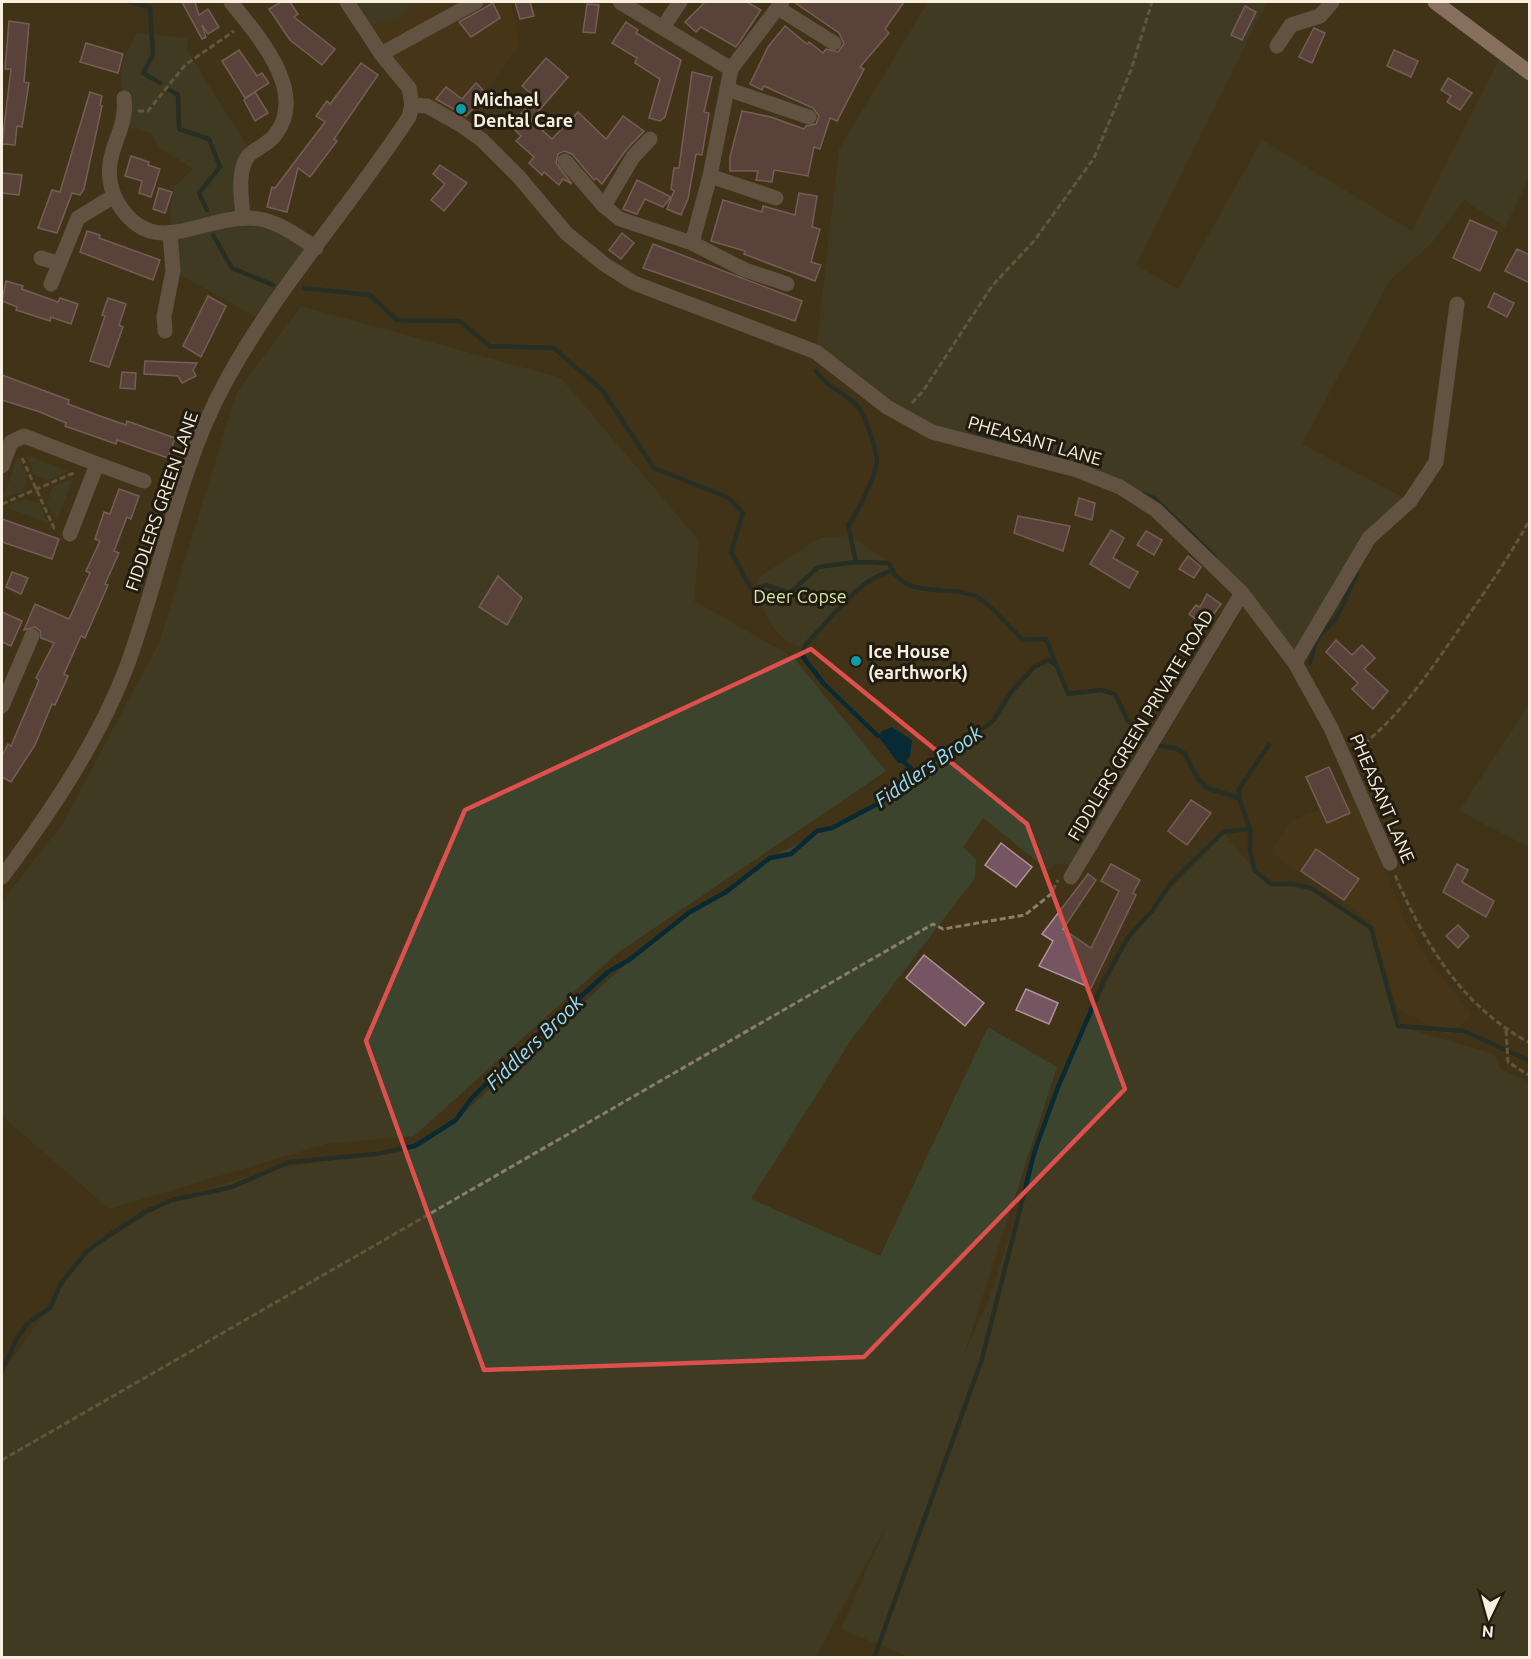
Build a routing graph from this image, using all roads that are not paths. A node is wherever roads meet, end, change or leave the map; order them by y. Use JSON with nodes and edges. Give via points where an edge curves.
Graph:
{"nodes":[{"id":1,"x":231,"y":2,"type":"edge"},
{"id":2,"x":347,"y":2,"type":"edge"},
{"id":3,"x":476,"y":2,"type":"edge"},
{"id":4,"x":620,"y":2,"type":"edge"},
{"id":5,"x":680,"y":2,"type":"edge"},
{"id":6,"x":1332,"y":2,"type":"edge"},
{"id":7,"x":1435,"y":2,"type":"edge"},
{"id":8,"x":780,"y":5,"type":"edge"},
{"id":9,"x":663,"y":27,"type":"junction"},
{"id":10,"x":834,"y":43,"type":"dead end"},
{"id":11,"x":1277,"y":46,"type":"dead end"},
{"id":12,"x":381,"y":54,"type":"junction"},
{"id":13,"x":731,"y":69,"type":"junction"},
{"id":14,"x":1530,"y":73,"type":"edge"},
{"id":15,"x":727,"y":89,"type":"junction"},
{"id":16,"x":124,"y":105,"type":"road end"},
{"id":17,"x":412,"y":105,"type":"junction"},
{"id":18,"x":809,"y":117,"type":"dead end"},
{"id":19,"x":650,"y":140,"type":"dead end"},
{"id":20,"x":565,"y":161,"type":"dead end"},
{"id":21,"x":710,"y":176,"type":"junction"},
{"id":22,"x":114,"y":196,"type":"junction"},
{"id":23,"x":776,"y":198,"type":"dead end"},
{"id":24,"x":604,"y":206,"type":"junction"},
{"id":25,"x":243,"y":218,"type":"junction"},
{"id":26,"x":170,"y":234,"type":"junction"},
{"id":27,"x":693,"y":243,"type":"junction"},
{"id":28,"x":316,"y":248,"type":"junction"},
{"id":29,"x":41,"y":258,"type":"dead end"},
{"id":30,"x":58,"y":263,"type":"junction"},
{"id":31,"x":51,"y":284,"type":"dead end"},
{"id":32,"x":787,"y":284,"type":"dead end"},
{"id":33,"x":1457,"y":304,"type":"dead end"},
{"id":34,"x":160,"y":319,"type":"dead end"},
{"id":35,"x":97,"y":464,"type":"junction"},
{"id":36,"x":2,"y":466,"type":"edge"},
{"id":37,"x":144,"y":482,"type":"dead end"},
{"id":38,"x":70,"y":534,"type":"road end"},
{"id":39,"x":1242,"y":593,"type":"junction"},
{"id":40,"x":32,"y":636,"type":"dead end"},
{"id":41,"x":1295,"y":663,"type":"junction"},
{"id":42,"x":9,"y":671,"type":"edge"},
{"id":43,"x":2,"y":706,"type":"edge"},
{"id":44,"x":1390,"y":863,"type":"road end"},
{"id":45,"x":2,"y":877,"type":"edge"},
{"id":46,"x":1071,"y":877,"type":"road end"}],
"edges":[{"from":1,"to":25,"type":"street","via":[[274,63],[284,89],[285,109],[275,135],[249,155],[244,165]]},
{"from":2,"to":12,"type":"street"},
{"from":3,"to":12,"type":"street"},
{"from":4,"to":9,"type":"street"},
{"from":5,"to":9,"type":"street"},
{"from":6,"to":11,"type":"street","via":[[1320,16],[1291,25]]},
{"from":7,"to":14,"type":"main road"},
{"from":8,"to":10,"type":"street"},
{"from":8,"to":13,"type":"street"},
{"from":9,"to":13,"type":"street"},
{"from":12,"to":17,"type":"street","via":[[409,88]]},
{"from":13,"to":15,"type":"street"},
{"from":15,"to":18,"type":"street"},
{"from":15,"to":21,"type":"street"},
{"from":16,"to":22,"type":"street","via":[[108,161]]},
{"from":17,"to":28,"type":"street","name":"FIDDLERS GREEN LANE","via":[[406,122]]},
{"from":17,"to":39,"type":"street","name":"PHEASANT LANE","via":[[427,106],[482,140],[566,233],[619,274],[650,291],[816,352],[903,418],[932,432],[1077,470],[1120,487],[1171,522]]},
{"from":19,"to":24,"type":"street","via":[[633,157]]},
{"from":20,"to":24,"type":"street"},
{"from":21,"to":23,"type":"street"},
{"from":21,"to":27,"type":"street"},
{"from":22,"to":26,"type":"street","via":[[133,222],[151,231]]},
{"from":22,"to":30,"type":"street","via":[[78,218]]},
{"from":24,"to":27,"type":"street","via":[[620,219]]},
{"from":25,"to":26,"type":"street"},
{"from":25,"to":28,"type":"street","via":[[276,224]]},
{"from":26,"to":34,"type":"street","via":[[173,271]]},
{"from":27,"to":32,"type":"street","via":[[745,270]]},
{"from":28,"to":45,"type":"street","name":"FIDDLERS GREEN LANE","via":[[226,381],[199,438],[128,665],[88,748],[38,829]]},
{"from":29,"to":30,"type":"street"},
{"from":30,"to":31,"type":"street"},
{"from":33,"to":41,"type":"street","via":[[1436,462],[1410,501],[1369,538]]},
{"from":35,"to":36,"type":"street","via":[[28,437],[14,439]]},
{"from":35,"to":37,"type":"street"},
{"from":35,"to":38,"type":"street"},
{"from":39,"to":41,"type":"street","name":"PHEASANT LANE"},
{"from":39,"to":46,"type":"street","name":"FIDDLERS GREEN PRIVATE ROAD"},
{"from":40,"to":42,"type":"street"},
{"from":41,"to":44,"type":"street","name":"PHEASANT LANE","via":[[1345,758]]},
{"from":42,"to":43,"type":"street"}]}
